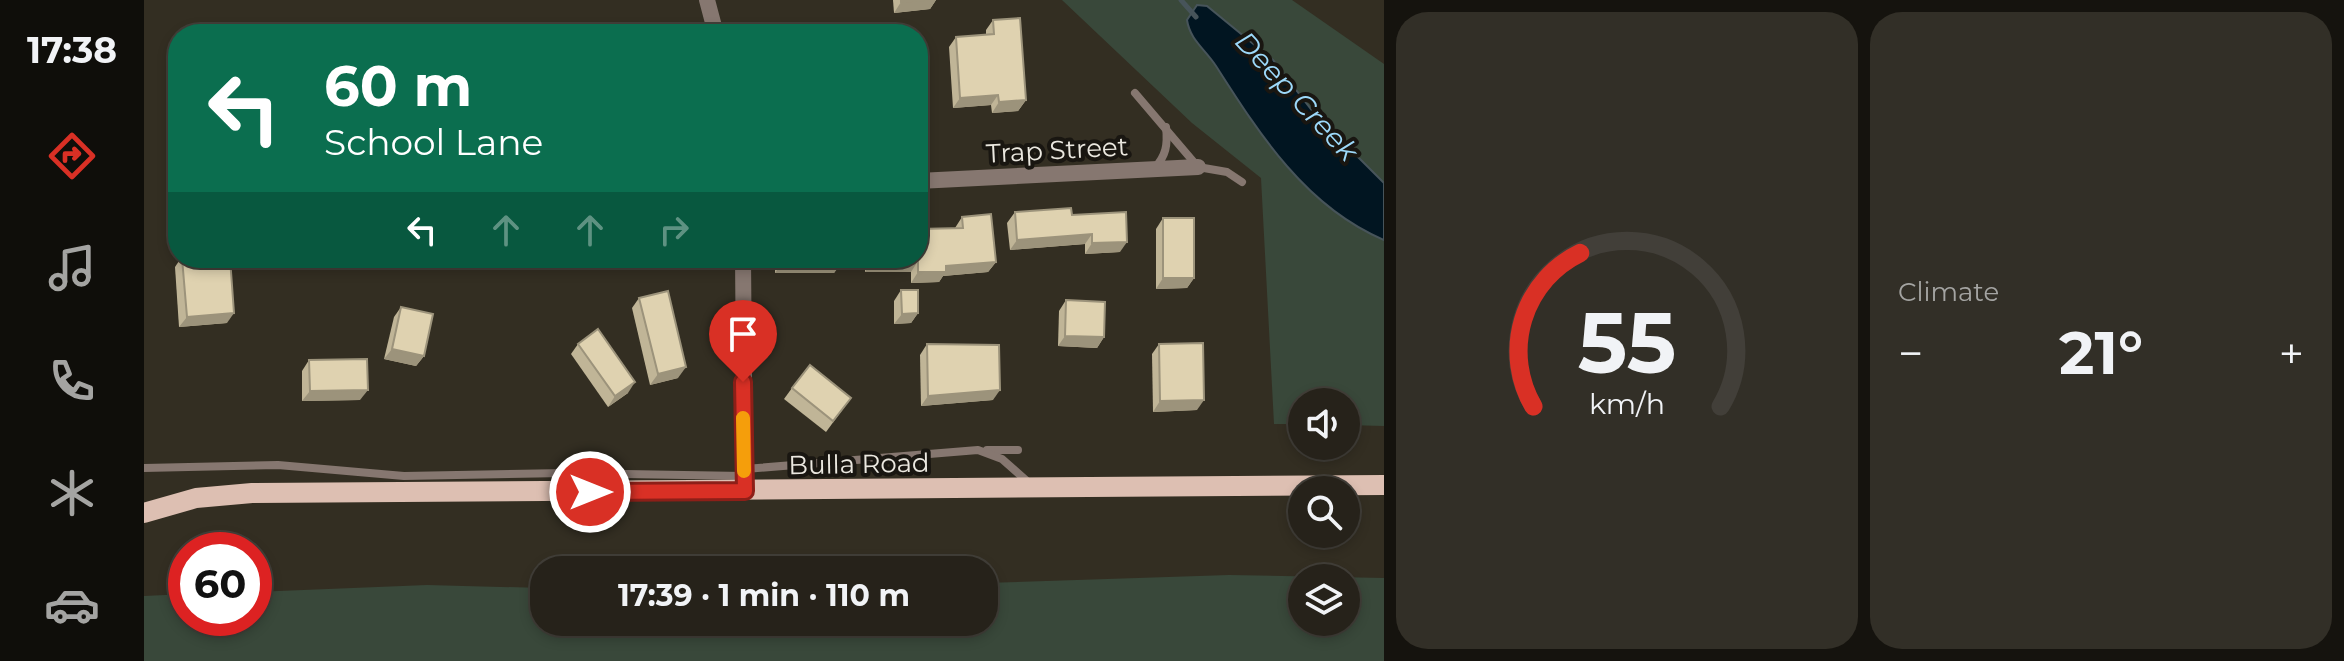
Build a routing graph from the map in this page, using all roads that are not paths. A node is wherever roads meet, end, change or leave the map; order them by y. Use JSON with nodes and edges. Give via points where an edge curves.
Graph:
{"nodes":[{"id":1,"x":707,"y":0,"type":"edge"},
{"id":2,"x":713,"y":24,"type":"edge"},
{"id":3,"x":1135,"y":93,"type":"dead end"},
{"id":4,"x":1164,"y":124,"type":"junction"},
{"id":5,"x":1198,"y":167,"type":"junction"},
{"id":6,"x":1153,"y":169,"type":"junction"},
{"id":7,"x":928,"y":180,"type":"edge"},
{"id":8,"x":1242,"y":182,"type":"dead end"},
{"id":9,"x":743,"y":268,"type":"edge"},
{"id":10,"x":978,"y":450,"type":"junction"},
{"id":11,"x":1018,"y":450,"type":"dead end"},
{"id":12,"x":144,"y":468,"type":"edge"},
{"id":13,"x":744,"y":479,"type":"junction"},
{"id":14,"x":1384,"y":485,"type":"edge"},
{"id":15,"x":1039,"y":488,"type":"junction"},
{"id":16,"x":144,"y":513,"type":"edge"}],
"edges":[{"from":1,"to":2,"type":"street"},
{"from":3,"to":4,"type":"lane"},
{"from":4,"to":5,"type":"lane"},
{"from":4,"to":6,"type":"lane","via":[[1167,148]]},
{"from":5,"to":6,"type":"street","name":"Trap Street"},
{"from":5,"to":8,"type":"lane","via":[[1227,172]]},
{"from":6,"to":7,"type":"street","name":"Trap Street"},
{"from":9,"to":13,"type":"street"},
{"from":10,"to":11,"type":"lane"},
{"from":10,"to":13,"type":"lane"},
{"from":10,"to":15,"type":"lane","via":[[1002,459]]},
{"from":12,"to":13,"type":"lane","name":"Bulla Road","via":[[278,465],[404,476],[565,473]]},
{"from":13,"to":15,"type":"main road","name":"Bulla Road"},
{"from":13,"to":16,"type":"main road","name":"Bulla Road","via":[[252,493],[196,498]]},
{"from":14,"to":15,"type":"main road","name":"Bulla Road"}]}
